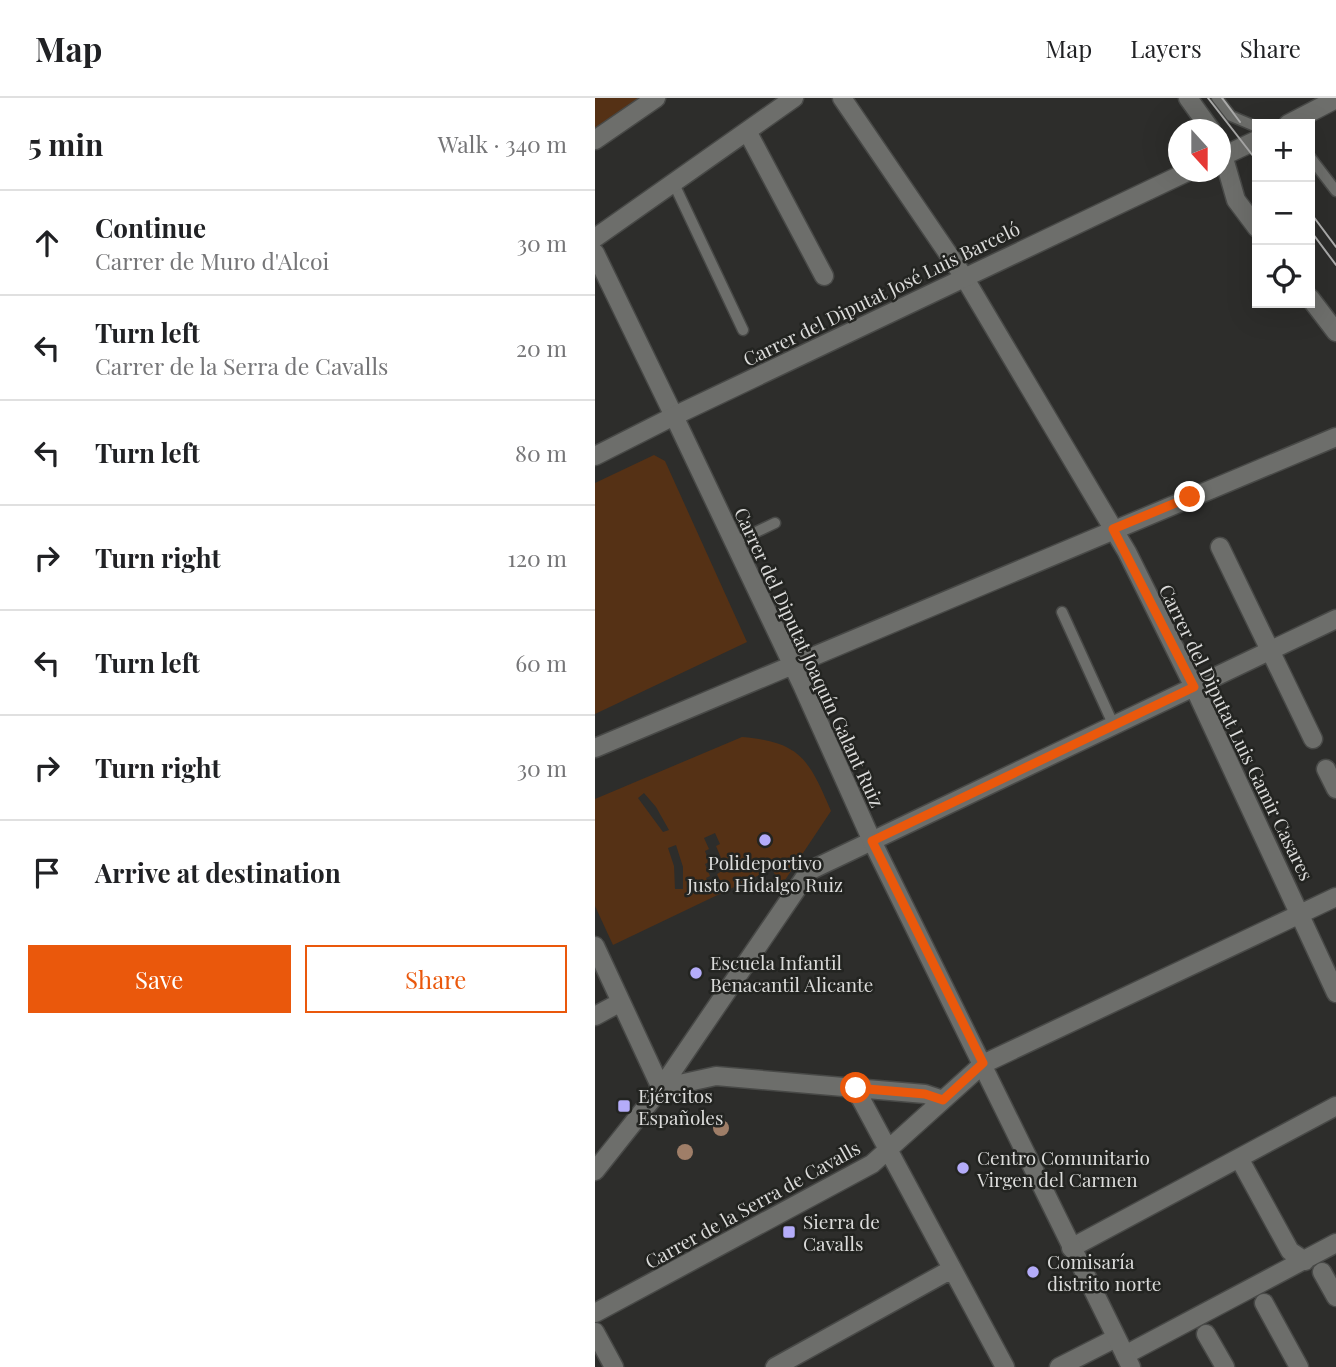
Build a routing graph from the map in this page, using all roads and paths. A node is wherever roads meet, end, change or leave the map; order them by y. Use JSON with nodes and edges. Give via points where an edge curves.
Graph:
{"nodes":[{"id":1,"x":656,"y":98,"type":"edge"},
{"id":2,"x":794,"y":98,"type":"edge"},
{"id":3,"x":842,"y":98,"type":"edge"},
{"id":4,"x":1188,"y":98,"type":"edge"},
{"id":5,"x":1217,"y":98,"type":"edge"},
{"id":6,"x":1336,"y":99,"type":"edge"},
{"id":7,"x":1203,"y":119,"type":"edge"},
{"id":8,"x":1298,"y":119,"type":"edge"},
{"id":9,"x":1252,"y":125,"type":"edge"},
{"id":10,"x":747,"y":131,"type":"junction"},
{"id":11,"x":595,"y":140,"type":"edge"},
{"id":12,"x":1252,"y":142,"type":"edge"},
{"id":13,"x":1231,"y":150,"type":"edge"},
{"id":14,"x":1315,"y":164,"type":"edge"},
{"id":15,"x":1168,"y":181,"type":"edge"},
{"id":16,"x":1231,"y":182,"type":"edge"},
{"id":17,"x":674,"y":184,"type":"junction"},
{"id":18,"x":1336,"y":191,"type":"edge"},
{"id":19,"x":1252,"y":221,"type":"edge"},
{"id":20,"x":595,"y":238,"type":"edge"},
{"id":21,"x":595,"y":253,"type":"edge"},
{"id":22,"x":824,"y":276,"type":"dead end"},
{"id":23,"x":964,"y":277,"type":"junction"},
{"id":24,"x":1315,"y":305,"type":"edge"},
{"id":25,"x":743,"y":330,"type":"dead end"},
{"id":26,"x":1336,"y":332,"type":"edge"},
{"id":27,"x":674,"y":416,"type":"junction"},
{"id":28,"x":1336,"y":437,"type":"edge"},
{"id":29,"x":595,"y":456,"type":"edge"},
{"id":30,"x":775,"y":523,"type":"dead end"},
{"id":31,"x":1113,"y":529,"type":"junction"},
{"id":32,"x":733,"y":542,"type":"junction"},
{"id":33,"x":1220,"y":547,"type":"dead end"},
{"id":34,"x":1062,"y":612,"type":"dead end"},
{"id":35,"x":1336,"y":619,"type":"edge"},
{"id":36,"x":1269,"y":651,"type":"junction"},
{"id":37,"x":793,"y":666,"type":"junction"},
{"id":38,"x":1194,"y":687,"type":"junction"},
{"id":39,"x":1114,"y":726,"type":"junction"},
{"id":40,"x":1313,"y":739,"type":"dead end"},
{"id":41,"x":595,"y":748,"type":"edge"},
{"id":42,"x":1326,"y":769,"type":"dead end"},
{"id":43,"x":1336,"y":789,"type":"edge"},
{"id":44,"x":872,"y":841,"type":"junction"},
{"id":45,"x":1336,"y":897,"type":"edge"},
{"id":46,"x":1301,"y":915,"type":"junction"},
{"id":47,"x":595,"y":946,"type":"edge"},
{"id":48,"x":1336,"y":993,"type":"edge"},
{"id":49,"x":621,"y":1002,"type":"junction"},
{"id":50,"x":595,"y":1016,"type":"edge"},
{"id":51,"x":983,"y":1063,"type":"junction"},
{"id":52,"x":661,"y":1088,"type":"junction"},
{"id":53,"x":856,"y":1088,"type":"junction"},
{"id":54,"x":943,"y":1100,"type":"junction"},
{"id":55,"x":1336,"y":1106,"type":"edge"},
{"id":56,"x":889,"y":1150,"type":"junction"},
{"id":57,"x":1239,"y":1157,"type":"junction"},
{"id":58,"x":595,"y":1171,"type":"edge"},
{"id":59,"x":1336,"y":1243,"type":"edge"},
{"id":60,"x":1071,"y":1248,"type":"junction"},
{"id":61,"x":1305,"y":1261,"type":"junction"},
{"id":62,"x":952,"y":1269,"type":"junction"},
{"id":63,"x":1322,"y":1272,"type":"dead end"},
{"id":64,"x":1336,"y":1297,"type":"edge"},
{"id":65,"x":1264,"y":1303,"type":"dead end"},
{"id":66,"x":595,"y":1313,"type":"edge"},
{"id":67,"x":595,"y":1332,"type":"edge"},
{"id":68,"x":1206,"y":1334,"type":"dead end"},
{"id":69,"x":1124,"y":1353,"type":"edge"},
{"id":70,"x":614,"y":1367,"type":"edge"},
{"id":71,"x":775,"y":1367,"type":"edge"},
{"id":72,"x":1005,"y":1367,"type":"edge"},
{"id":73,"x":1059,"y":1367,"type":"edge"},
{"id":74,"x":1225,"y":1367,"type":"edge"},
{"id":75,"x":1299,"y":1367,"type":"edge"}],
"edges":[{"from":1,"to":11,"type":"street"},
{"from":2,"to":10,"type":"street"},
{"from":3,"to":23,"type":"street","name":"Carrer del Diputat Luis Gamir Casares"},
{"from":4,"to":7,"type":"street"},
{"from":5,"to":9,"type":"lane","via":[[1231,116]]},
{"from":6,"to":8,"type":"street"},
{"from":10,"to":17,"type":"street"},
{"from":10,"to":22,"type":"street"},
{"from":12,"to":13,"type":"street"},
{"from":14,"to":18,"type":"lane"},
{"from":15,"to":23,"type":"street","name":"Carrer del Diputat José Luis Barceló"},
{"from":16,"to":19,"type":"street","via":[[1236,200]]},
{"from":17,"to":20,"type":"street"},
{"from":17,"to":25,"type":"lane"},
{"from":21,"to":27,"type":"street","name":"Carrer del Diputat Joaquín Galant Ruiz"},
{"from":23,"to":27,"type":"street","name":"Carrer del Diputat José Luis Barceló"},
{"from":23,"to":31,"type":"street","name":"Carrer del Diputat Luis Gamir Casares"},
{"from":24,"to":26,"type":"street"},
{"from":27,"to":29,"type":"street","name":"Carrer del Diputat José Luis Barceló"},
{"from":27,"to":32,"type":"street","name":"Carrer del Diputat Joaquín Galant Ruiz"},
{"from":28,"to":31,"type":"street"},
{"from":30,"to":32,"type":"lane"},
{"from":31,"to":37,"type":"street"},
{"from":31,"to":38,"type":"street","name":"Carrer del Diputat Luis Gamir Casares"},
{"from":32,"to":37,"type":"street","name":"Carrer del Diputat Joaquín Galant Ruiz"},
{"from":33,"to":36,"type":"street"},
{"from":34,"to":39,"type":"lane"},
{"from":35,"to":36,"type":"street"},
{"from":36,"to":38,"type":"street"},
{"from":36,"to":40,"type":"street"},
{"from":37,"to":41,"type":"street"},
{"from":37,"to":44,"type":"street","name":"Carrer del Diputat Joaquín Galant Ruiz"},
{"from":38,"to":39,"type":"street"},
{"from":38,"to":46,"type":"street","name":"Carrer del Diputat Luis Gamir Casares"},
{"from":39,"to":44,"type":"street"},
{"from":42,"to":43,"type":"street"},
{"from":44,"to":51,"type":"street","name":"Carrer del Diputat Joaquín Galant Ruiz"},
{"from":44,"to":52,"type":"street","via":[[809,871]]},
{"from":45,"to":46,"type":"street","name":"Carrer de la Serra de Cavalls"},
{"from":46,"to":48,"type":"street","name":"Carrer del Diputat Luis Gamir Casares"},
{"from":46,"to":51,"type":"street","name":"Carrer de la Serra de Cavalls"},
{"from":47,"to":49,"type":"street"},
{"from":49,"to":50,"type":"street"},
{"from":49,"to":52,"type":"street"},
{"from":51,"to":54,"type":"street","name":"Carrer de la Serra de Cavalls"},
{"from":51,"to":60,"type":"street","name":"Carrer del Diputat Joaquín Galant Ruiz"},
{"from":52,"to":53,"type":"street","via":[[716,1076]]},
{"from":52,"to":58,"type":"street"},
{"from":53,"to":54,"type":"street"},
{"from":53,"to":56,"type":"street"},
{"from":54,"to":56,"type":"street","name":"Carrer de la Serra de Cavalls"},
{"from":55,"to":57,"type":"street"},
{"from":56,"to":62,"type":"street"},
{"from":56,"to":66,"type":"street","name":"Carrer de la Serra de Cavalls","via":[[861,1170]]},
{"from":57,"to":60,"type":"street"},
{"from":57,"to":61,"type":"street","via":[[1290,1251]]},
{"from":59,"to":61,"type":"street"},
{"from":60,"to":69,"type":"street","name":"Carrer del Diputat Joaquín Galant Ruiz"},
{"from":61,"to":69,"type":"street"},
{"from":62,"to":71,"type":"street"},
{"from":62,"to":72,"type":"street"},
{"from":63,"to":64,"type":"street"},
{"from":65,"to":75,"type":"street"},
{"from":67,"to":70,"type":"street"},
{"from":68,"to":74,"type":"street"},
{"from":69,"to":73,"type":"street"}]}
